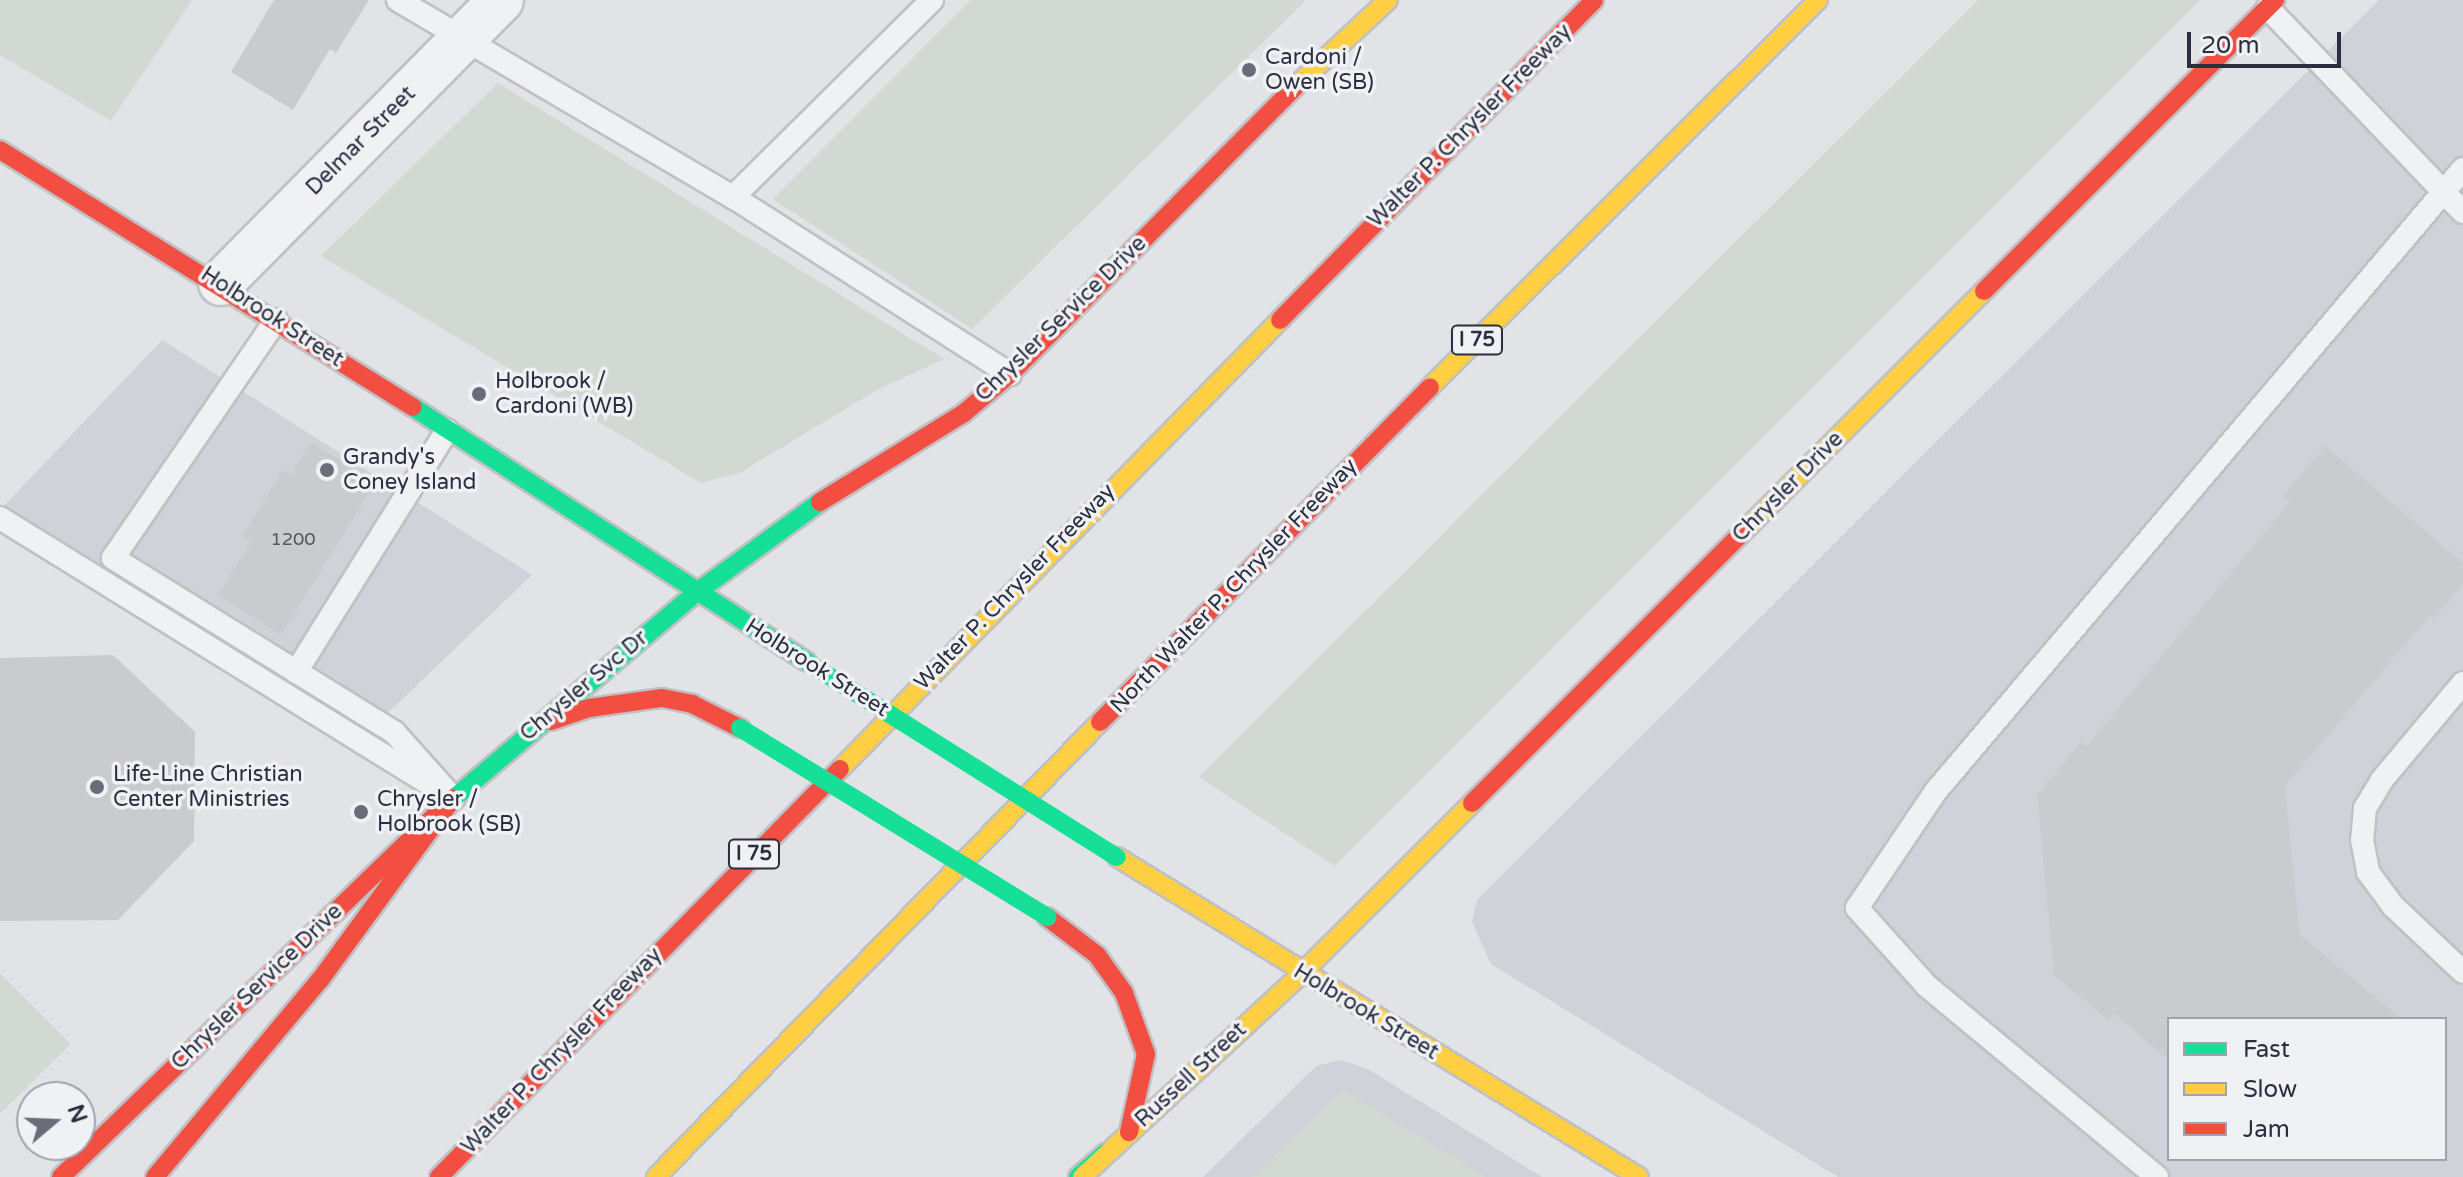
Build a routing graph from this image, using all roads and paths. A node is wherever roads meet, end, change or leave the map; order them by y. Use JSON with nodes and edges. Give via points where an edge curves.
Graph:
{"nodes":[{"id":1,"x":398,"y":0,"type":"edge"},
{"id":2,"x":501,"y":0,"type":"edge"},
{"id":3,"x":932,"y":0,"type":"edge"},
{"id":4,"x":1388,"y":0,"type":"edge"},
{"id":5,"x":1594,"y":0,"type":"edge"},
{"id":6,"x":1818,"y":0,"type":"edge"},
{"id":7,"x":2271,"y":4,"type":"edge"},
{"id":8,"x":464,"y":37,"type":"junction"},
{"id":9,"x":0,"y":150,"type":"edge"},
{"id":10,"x":2463,"y":169,"type":"edge"},
{"id":11,"x":2442,"y":190,"type":"junction"},
{"id":12,"x":733,"y":197,"type":"junction"},
{"id":13,"x":2463,"y":212,"type":"edge"},
{"id":14,"x":221,"y":283,"type":"junction"},
{"id":15,"x":276,"y":320,"type":"junction"},
{"id":16,"x":1010,"y":374,"type":"junction"},
{"id":17,"x":447,"y":430,"type":"junction"},
{"id":18,"x":0,"y":518,"type":"edge"},
{"id":19,"x":697,"y":592,"type":"junction"},
{"id":20,"x":296,"y":672,"type":"junction"},
{"id":21,"x":2463,"y":683,"type":"edge"},
{"id":22,"x":537,"y":726,"type":"junction"},
{"id":23,"x":453,"y":798,"type":"junction"},
{"id":24,"x":2463,"y":972,"type":"edge"},
{"id":25,"x":1301,"y":974,"type":"junction"},
{"id":26,"x":1129,"y":1132,"type":"junction"},
{"id":27,"x":61,"y":1177,"type":"edge"},
{"id":28,"x":155,"y":1177,"type":"edge"},
{"id":29,"x":439,"y":1177,"type":"edge"},
{"id":30,"x":656,"y":1177,"type":"edge"},
{"id":31,"x":1080,"y":1177,"type":"edge"},
{"id":32,"x":1639,"y":1177,"type":"edge"},
{"id":33,"x":2157,"y":1177,"type":"edge"}],
"edges":[{"from":1,"to":8,"type":"lane"},
{"from":2,"to":8,"type":"street","name":"Delmar Street"},
{"from":3,"to":12,"type":"lane"},
{"from":4,"to":16,"type":"main road","name":"Chrysler Service Drive","via":[[1279,101]]},
{"from":5,"to":29,"type":"main road","name":"Walter P. Chrysler Freeway","number":"I 75"},
{"from":6,"to":30,"type":"main road","name":"North Walter P. Chrysler Freeway","number":"I 75","via":[[1361,456]]},
{"from":7,"to":11,"type":"lane"},
{"from":7,"to":25,"type":"main road","name":"Chrysler Drive"},
{"from":8,"to":12,"type":"lane"},
{"from":8,"to":14,"type":"street","name":"Delmar Street"},
{"from":9,"to":14,"type":"main road","name":"Holbrook Street"},
{"from":10,"to":11,"type":"lane"},
{"from":11,"to":13,"type":"lane"},
{"from":11,"to":33,"type":"lane","via":[[1936,791],[1857,908],[1927,986]]},
{"from":12,"to":16,"type":"lane"},
{"from":14,"to":15,"type":"main road","name":"Holbrook Street"},
{"from":15,"to":17,"type":"main road","name":"Holbrook Street"},
{"from":15,"to":20,"type":"lane","via":[[113,558]]},
{"from":16,"to":19,"type":"main road","name":"Chrysler Service Drive","via":[[964,413],[813,506]]},
{"from":17,"to":19,"type":"main road","name":"Holbrook Street"},
{"from":17,"to":20,"type":"lane"},
{"from":18,"to":23,"type":"lane"},
{"from":19,"to":22,"type":"main road","name":"Chrysler Svc Dr"},
{"from":19,"to":25,"type":"main road","name":"Holbrook Street","bridge":true},
{"from":20,"to":23,"type":"lane","via":[[394,732]]},
{"from":21,"to":24,"type":"lane","via":[[2382,780],[2365,808],[2362,840],[2368,872],[2393,906]]},
{"from":22,"to":23,"type":"main road","name":"Chrysler Svc Dr"},
{"from":22,"to":26,"type":"main road","bridge":true,"via":[[589,708],[662,698],[692,704],[740,728],[1047,917],[1097,955],[1124,993],[1146,1054]]},
{"from":23,"to":27,"type":"main road","name":"Chrysler Service Drive"},
{"from":23,"to":28,"type":"main road","via":[[328,970]]},
{"from":25,"to":26,"type":"main road","name":"Russell Street"},
{"from":25,"to":32,"type":"main road","name":"Holbrook Street"},
{"from":26,"to":31,"type":"main road","name":"Russell Street"}]}
